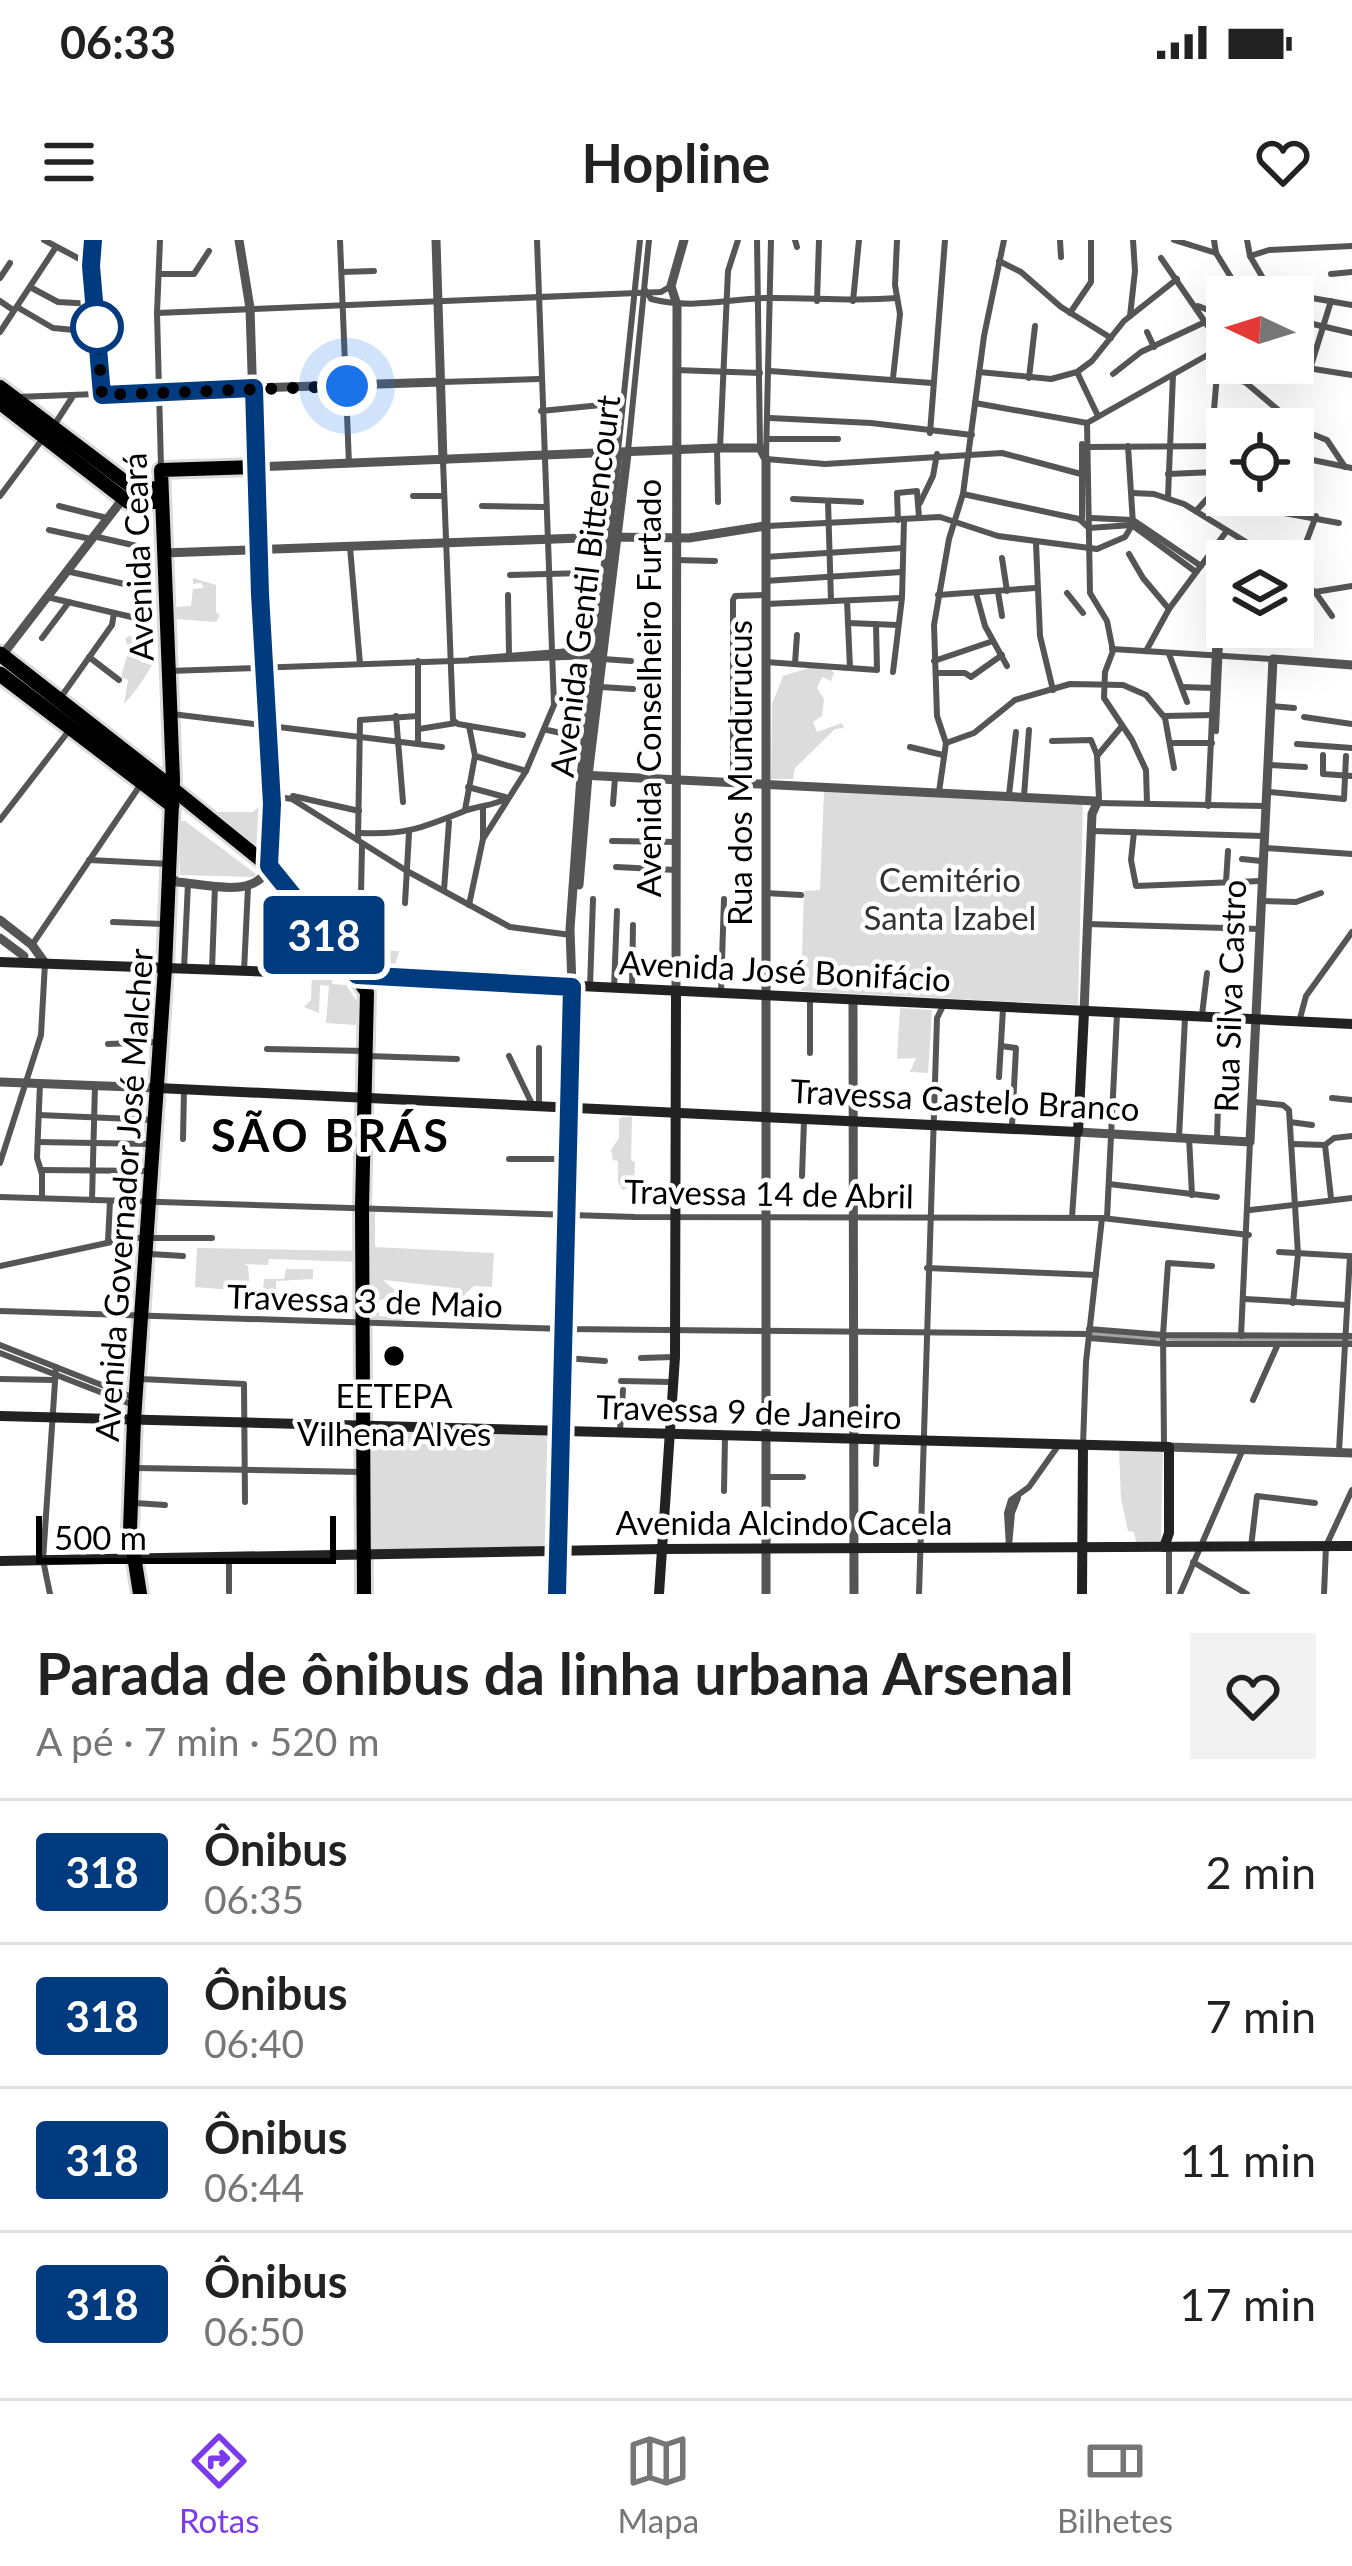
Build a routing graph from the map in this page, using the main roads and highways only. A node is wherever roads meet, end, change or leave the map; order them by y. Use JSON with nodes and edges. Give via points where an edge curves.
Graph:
{"nodes":[{"id":1,"x":0,"y":387,"type":"edge"},
{"id":2,"x":7,"y":400,"type":"edge"},
{"id":3,"x":162,"y":495,"type":"junction"},
{"id":4,"x":1,"y":656,"type":"edge"},
{"id":5,"x":0,"y":674,"type":"edge"},
{"id":6,"x":165,"y":787,"type":"junction"},
{"id":7,"x":269,"y":866,"type":"junction"},
{"id":8,"x":0,"y":962,"type":"edge"},
{"id":9,"x":165,"y":968,"type":"junction"},
{"id":10,"x":357,"y":975,"type":"junction"},
{"id":11,"x":572,"y":987,"type":"junction"},
{"id":12,"x":676,"y":991,"type":"junction"},
{"id":13,"x":1084,"y":1012,"type":"junction"},
{"id":14,"x":1352,"y":1024,"type":"edge"},
{"id":15,"x":158,"y":1088,"type":"junction"},
{"id":16,"x":365,"y":1097,"type":"junction"},
{"id":17,"x":571,"y":1106,"type":"junction"},
{"id":18,"x":676,"y":1112,"type":"junction"},
{"id":19,"x":135,"y":1408,"type":"junction"},
{"id":20,"x":0,"y":1416,"type":"edge"},
{"id":21,"x":364,"y":1428,"type":"junction"},
{"id":22,"x":563,"y":1432,"type":"junction"},
{"id":23,"x":672,"y":1435,"type":"junction"},
{"id":24,"x":1083,"y":1445,"type":"junction"},
{"id":25,"x":1352,"y":1546,"type":"edge"},
{"id":26,"x":1082,"y":1547,"type":"junction"},
{"id":27,"x":1170,"y":1547,"type":"junction"},
{"id":28,"x":663,"y":1549,"type":"junction"},
{"id":29,"x":559,"y":1551,"type":"junction"},
{"id":30,"x":365,"y":1553,"type":"junction"},
{"id":31,"x":132,"y":1556,"type":"junction"},
{"id":32,"x":0,"y":1561,"type":"edge"},
{"id":33,"x":140,"y":1594,"type":"edge"},
{"id":34,"x":364,"y":1594,"type":"edge"},
{"id":35,"x":557,"y":1594,"type":"edge"},
{"id":36,"x":659,"y":1594,"type":"edge"},
{"id":37,"x":1082,"y":1594,"type":"edge"}],
"edges":[{"from":1,"to":2,"type":"main road"},
{"from":2,"to":3,"type":"main road","via":[[127,492]]},
{"from":3,"to":6,"type":"main road","name":"Avenida Ceará","via":[[171,714]]},
{"from":3,"to":7,"type":"main road","name":"Avenida Ceará","via":[[161,470],[255,467],[266,726],[277,794]]},
{"from":4,"to":6,"type":"highway"},
{"from":5,"to":6,"type":"highway"},
{"from":6,"to":7,"type":"main road"},
{"from":6,"to":9,"type":"main road","name":"Avenida Governador José Malcher"},
{"from":7,"to":10,"type":"main road"},
{"from":8,"to":9,"type":"main road","name":"Avenida José Bonifácio"},
{"from":9,"to":10,"type":"main road","name":"Avenida José Bonifácio"},
{"from":9,"to":15,"type":"main road","name":"Avenida Governador José Malcher"},
{"from":10,"to":11,"type":"main road","name":"Avenida José Bonifácio"},
{"from":10,"to":16,"type":"main road","via":[[367,992]]},
{"from":11,"to":12,"type":"main road","name":"Avenida José Bonifácio"},
{"from":11,"to":17,"type":"main road","name":"Avenida Gentil Bittencourt"},
{"from":12,"to":13,"type":"main road","name":"Avenida José Bonifácio"},
{"from":12,"to":18,"type":"main road","name":"Avenida Conselheiro Furtado"},
{"from":13,"to":14,"type":"main road","name":"Avenida José Bonifácio"},
{"from":13,"to":18,"type":"main road","name":"Travessa Castelo Branco","via":[[1078,1132]]},
{"from":15,"to":16,"type":"main road","name":"Travessa Castelo Branco"},
{"from":15,"to":19,"type":"main road","name":"Avenida Governador José Malcher"},
{"from":16,"to":17,"type":"main road","name":"Travessa Castelo Branco"},
{"from":16,"to":21,"type":"main road"},
{"from":17,"to":18,"type":"main road","name":"Travessa Castelo Branco"},
{"from":17,"to":22,"type":"main road","name":"Avenida Gentil Bittencourt"},
{"from":18,"to":23,"type":"main road","name":"Avenida Conselheiro Furtado"},
{"from":19,"to":20,"type":"main road","name":"Travessa 9 de Janeiro"},
{"from":19,"to":21,"type":"main road","name":"Travessa 9 de Janeiro","via":[[244,1424]]},
{"from":19,"to":31,"type":"main road","name":"Avenida Governador José Malcher"},
{"from":21,"to":22,"type":"main road","name":"Travessa 9 de Janeiro"},
{"from":21,"to":30,"type":"main road"},
{"from":22,"to":23,"type":"main road","name":"Travessa 9 de Janeiro"},
{"from":22,"to":29,"type":"main road","name":"Avenida Gentil Bittencourt"},
{"from":23,"to":24,"type":"main road","name":"Travessa 9 de Janeiro"},
{"from":23,"to":28,"type":"main road","name":"Avenida Conselheiro Furtado"},
{"from":24,"to":26,"type":"main road"},
{"from":24,"to":27,"type":"main road","name":"Travessa 9 de Janeiro","via":[[1166,1446]]},
{"from":25,"to":27,"type":"main road","name":"Avenida Alcindo Cacela"},
{"from":26,"to":27,"type":"main road","name":"Avenida Alcindo Cacela"},
{"from":26,"to":28,"type":"main road","name":"Avenida Alcindo Cacela"},
{"from":26,"to":37,"type":"main road"},
{"from":28,"to":29,"type":"main road","name":"Avenida Alcindo Cacela"},
{"from":28,"to":36,"type":"main road","name":"Avenida Conselheiro Furtado"},
{"from":29,"to":30,"type":"main road","name":"Avenida Alcindo Cacela"},
{"from":29,"to":35,"type":"main road","name":"Avenida Gentil Bittencourt"},
{"from":30,"to":31,"type":"main road","name":"Avenida Alcindo Cacela"},
{"from":30,"to":34,"type":"main road"},
{"from":31,"to":32,"type":"main road","name":"Avenida Alcindo Cacela"},
{"from":31,"to":33,"type":"main road","name":"Avenida Governador José Malcher"}]}
